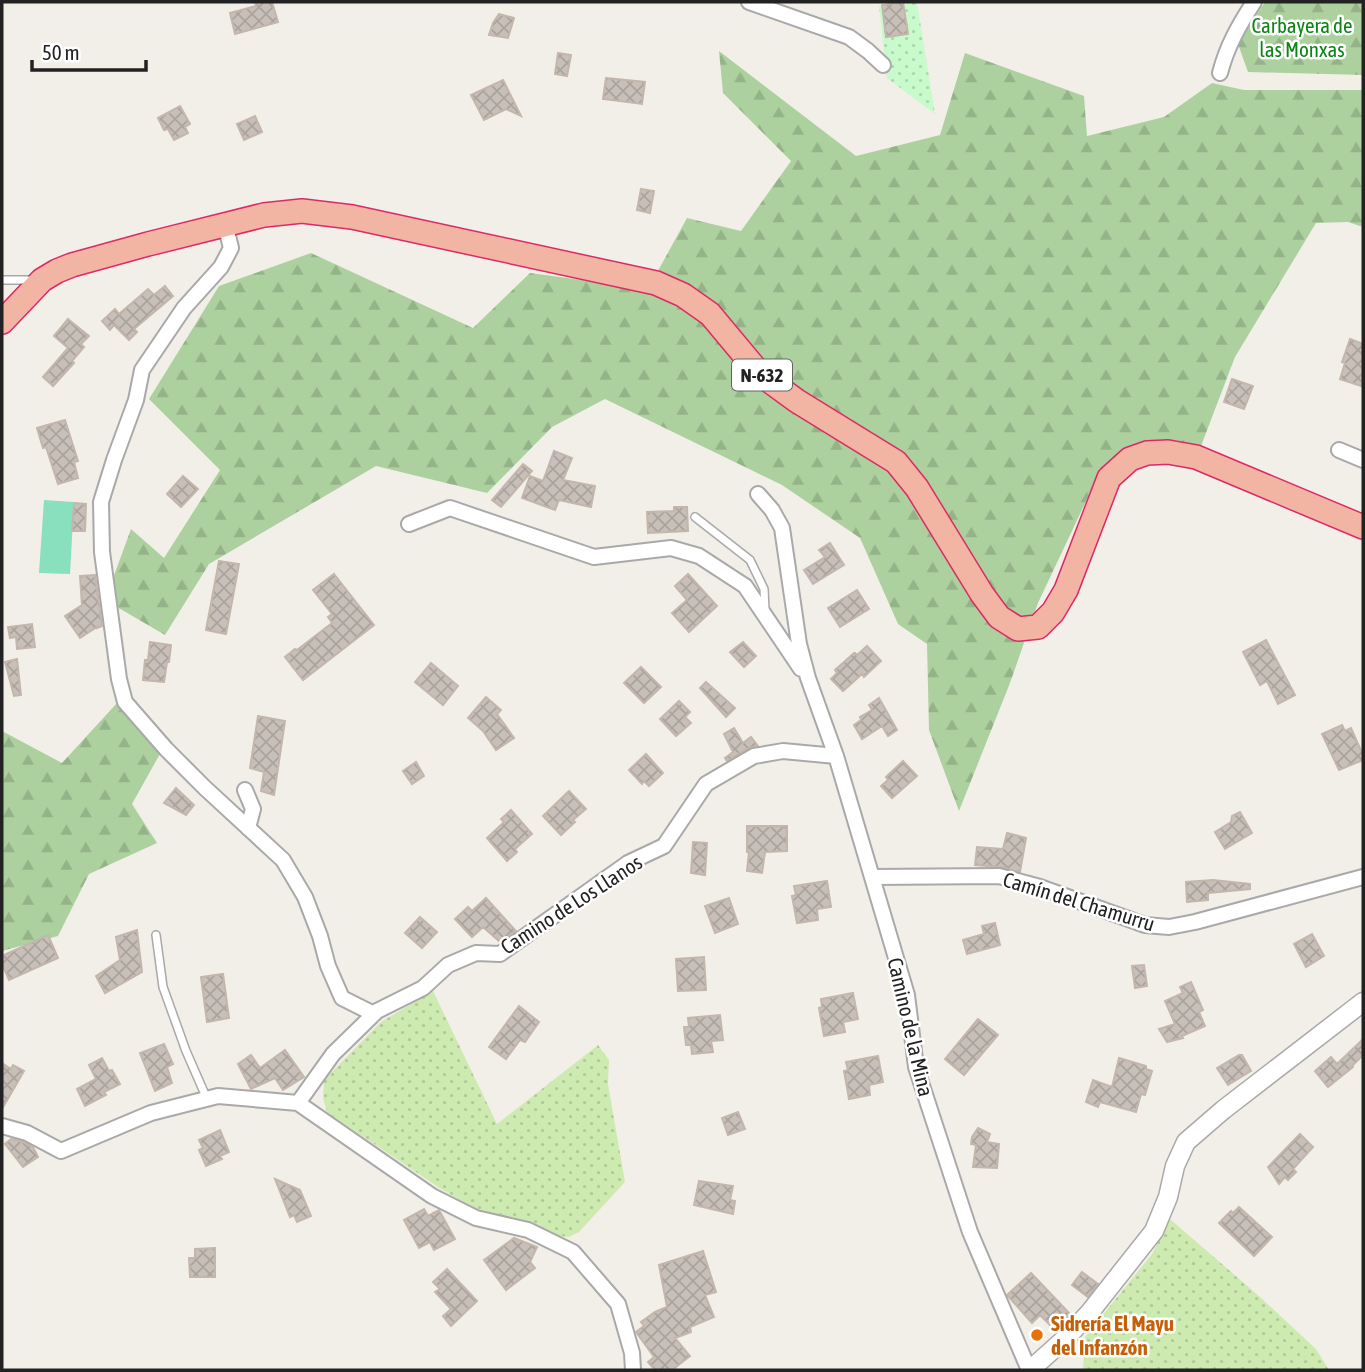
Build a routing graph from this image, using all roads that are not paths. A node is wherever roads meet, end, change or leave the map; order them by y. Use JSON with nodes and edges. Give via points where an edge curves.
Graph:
{"nodes":[{"id":1,"x":749,"y":2,"type":"edge"},
{"id":2,"x":1254,"y":2,"type":"edge"},
{"id":3,"x":883,"y":65,"type":"dead end"},
{"id":4,"x":1220,"y":72,"type":"dead end"},
{"id":5,"x":226,"y":225,"type":"junction"},
{"id":6,"x":42,"y":280,"type":"junction"},
{"id":7,"x":2,"y":281,"type":"edge"},
{"id":8,"x":2,"y":322,"type":"edge"},
{"id":9,"x":1339,"y":450,"type":"dead end"},
{"id":10,"x":1363,"y":460,"type":"edge"},
{"id":11,"x":758,"y":494,"type":"dead end"},
{"id":12,"x":695,"y":517,"type":"dead end"},
{"id":13,"x":409,"y":524,"type":"dead end"},
{"id":14,"x":1363,"y":527,"type":"edge"},
{"id":15,"x":766,"y":618,"type":"junction"},
{"id":16,"x":808,"y":678,"type":"junction"},
{"id":17,"x":836,"y":756,"type":"junction"},
{"id":18,"x":245,"y":790,"type":"dead end"},
{"id":19,"x":248,"y":828,"type":"junction"},
{"id":20,"x":873,"y":877,"type":"junction"},
{"id":21,"x":1363,"y":877,"type":"edge"},
{"id":22,"x":156,"y":935,"type":"dead end"},
{"id":23,"x":1363,"y":1002,"type":"edge"},
{"id":24,"x":374,"y":1014,"type":"junction"},
{"id":25,"x":207,"y":1099,"type":"junction"},
{"id":26,"x":298,"y":1103,"type":"junction"},
{"id":27,"x":2,"y":1126,"type":"edge"},
{"id":28,"x":633,"y":1370,"type":"edge"},
{"id":29,"x":1030,"y":1370,"type":"edge"}],
"edges":[{"from":1,"to":3,"type":"street","via":[[849,37]]},
{"from":2,"to":4,"type":"street","via":[[1225,53]]},
{"from":5,"to":6,"type":"highway","number":"N-632","via":[[72,265]]},
{"from":5,"to":14,"type":"highway","number":"N-632","via":[[302,211],[352,217],[656,283],[683,295],[709,314],[760,374],[896,462],[982,594],[999,617],[1018,629],[1038,627],[1053,612],[1066,590],[1109,478],[1130,459],[1147,453],[1196,457]]},
{"from":5,"to":19,"type":"street","via":[[231,248],[221,267],[184,308],[142,370],[101,502],[102,540],[125,702]]},
{"from":6,"to":7,"type":"lane"},
{"from":6,"to":8,"type":"highway","number":"N-632"},
{"from":9,"to":10,"type":"street"},
{"from":11,"to":16,"type":"street","via":[[782,528]]},
{"from":12,"to":15,"type":"lane","via":[[750,560],[764,589]]},
{"from":13,"to":15,"type":"street","via":[[450,508],[594,557],[671,548],[699,556],[745,586]]},
{"from":15,"to":16,"type":"street"},
{"from":16,"to":17,"type":"street","name":"Camino de la Mina"},
{"from":17,"to":20,"type":"street","name":"Camino de la Mina"},
{"from":17,"to":24,"type":"street","name":"Camino de Los Llanos","via":[[783,751],[754,757],[706,784],[664,846],[628,863],[500,954],[476,953],[448,965],[423,988]]},
{"from":18,"to":19,"type":"street","via":[[253,809]]},
{"from":19,"to":24,"type":"street","via":[[283,860],[305,897],[342,998]]},
{"from":20,"to":21,"type":"street","name":"Camín del Chamurru","via":[[999,876],[1145,925],[1169,927]]},
{"from":20,"to":29,"type":"street","name":"Camino de la Mina","via":[[907,995],[916,1067],[970,1232]]},
{"from":22,"to":25,"type":"lane","via":[[163,988]]},
{"from":23,"to":29,"type":"street","via":[[1186,1142],[1154,1231],[1090,1312]]},
{"from":24,"to":26,"type":"street","name":"Camino de Los Llanos","via":[[333,1054]]},
{"from":25,"to":26,"type":"street"},
{"from":25,"to":27,"type":"street","via":[[151,1113],[61,1151]]},
{"from":26,"to":28,"type":"street","via":[[432,1196],[476,1218],[528,1230],[573,1252],[618,1304]]}]}
